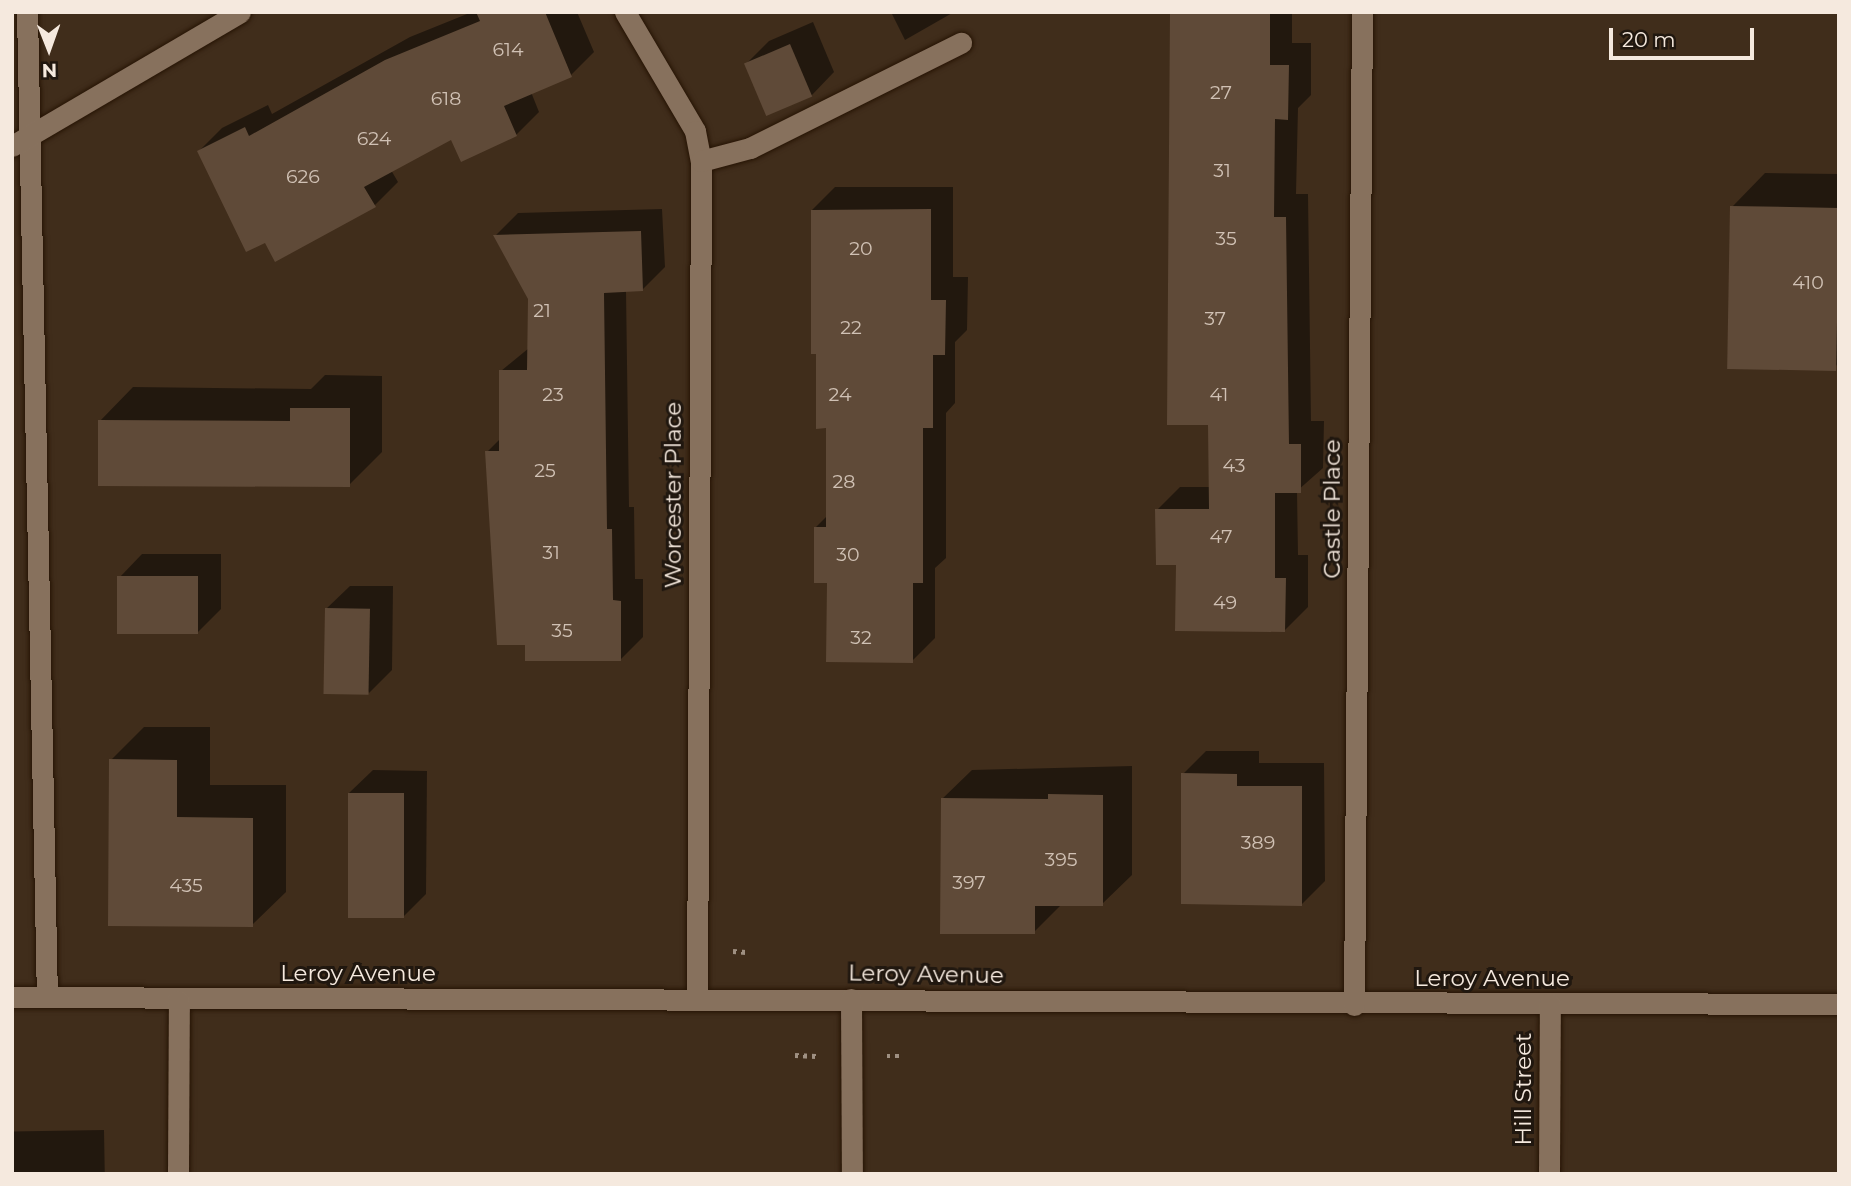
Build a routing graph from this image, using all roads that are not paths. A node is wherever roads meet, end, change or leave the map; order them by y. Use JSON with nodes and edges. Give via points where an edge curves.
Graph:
{"nodes":[{"id":1,"x":27,"y":12,"type":"edge"},
{"id":2,"x":240,"y":12,"type":"edge"},
{"id":3,"x":625,"y":12,"type":"edge"},
{"id":4,"x":1362,"y":12,"type":"edge"},
{"id":5,"x":961,"y":43,"type":"dead end"},
{"id":6,"x":20,"y":141,"type":"edge"},
{"id":7,"x":701,"y":161,"type":"junction"},
{"id":8,"x":12,"y":997,"type":"edge"},
{"id":9,"x":47,"y":997,"type":"junction"},
{"id":10,"x":697,"y":998,"type":"junction"},
{"id":11,"x":851,"y":999,"type":"junction"},
{"id":12,"x":179,"y":1001,"type":"junction"},
{"id":13,"x":1550,"y":1004,"type":"junction"},
{"id":14,"x":1839,"y":1004,"type":"edge"},
{"id":15,"x":1354,"y":1005,"type":"junction"},
{"id":16,"x":178,"y":1174,"type":"edge"},
{"id":17,"x":852,"y":1174,"type":"edge"},
{"id":18,"x":1549,"y":1174,"type":"edge"}],
"edges":[{"from":1,"to":6,"type":"street"},
{"from":2,"to":6,"type":"street"},
{"from":3,"to":7,"type":"street","name":"Worcester Place","via":[[695,131]]},
{"from":4,"to":15,"type":"street","name":"Castle Place"},
{"from":5,"to":7,"type":"street","via":[[750,148]]},
{"from":6,"to":9,"type":"street"},
{"from":7,"to":10,"type":"street","name":"Worcester Place"},
{"from":8,"to":9,"type":"street","name":"Leroy Avenue"},
{"from":9,"to":12,"type":"street","name":"Leroy Avenue"},
{"from":10,"to":11,"type":"street","name":"Leroy Avenue"},
{"from":10,"to":12,"type":"street","name":"Leroy Avenue"},
{"from":11,"to":15,"type":"street","name":"Leroy Avenue"},
{"from":11,"to":17,"type":"street"},
{"from":12,"to":16,"type":"street"},
{"from":13,"to":14,"type":"street","name":"Leroy Avenue"},
{"from":13,"to":15,"type":"street","name":"Leroy Avenue"},
{"from":13,"to":18,"type":"street","name":"Hill Street"}]}
